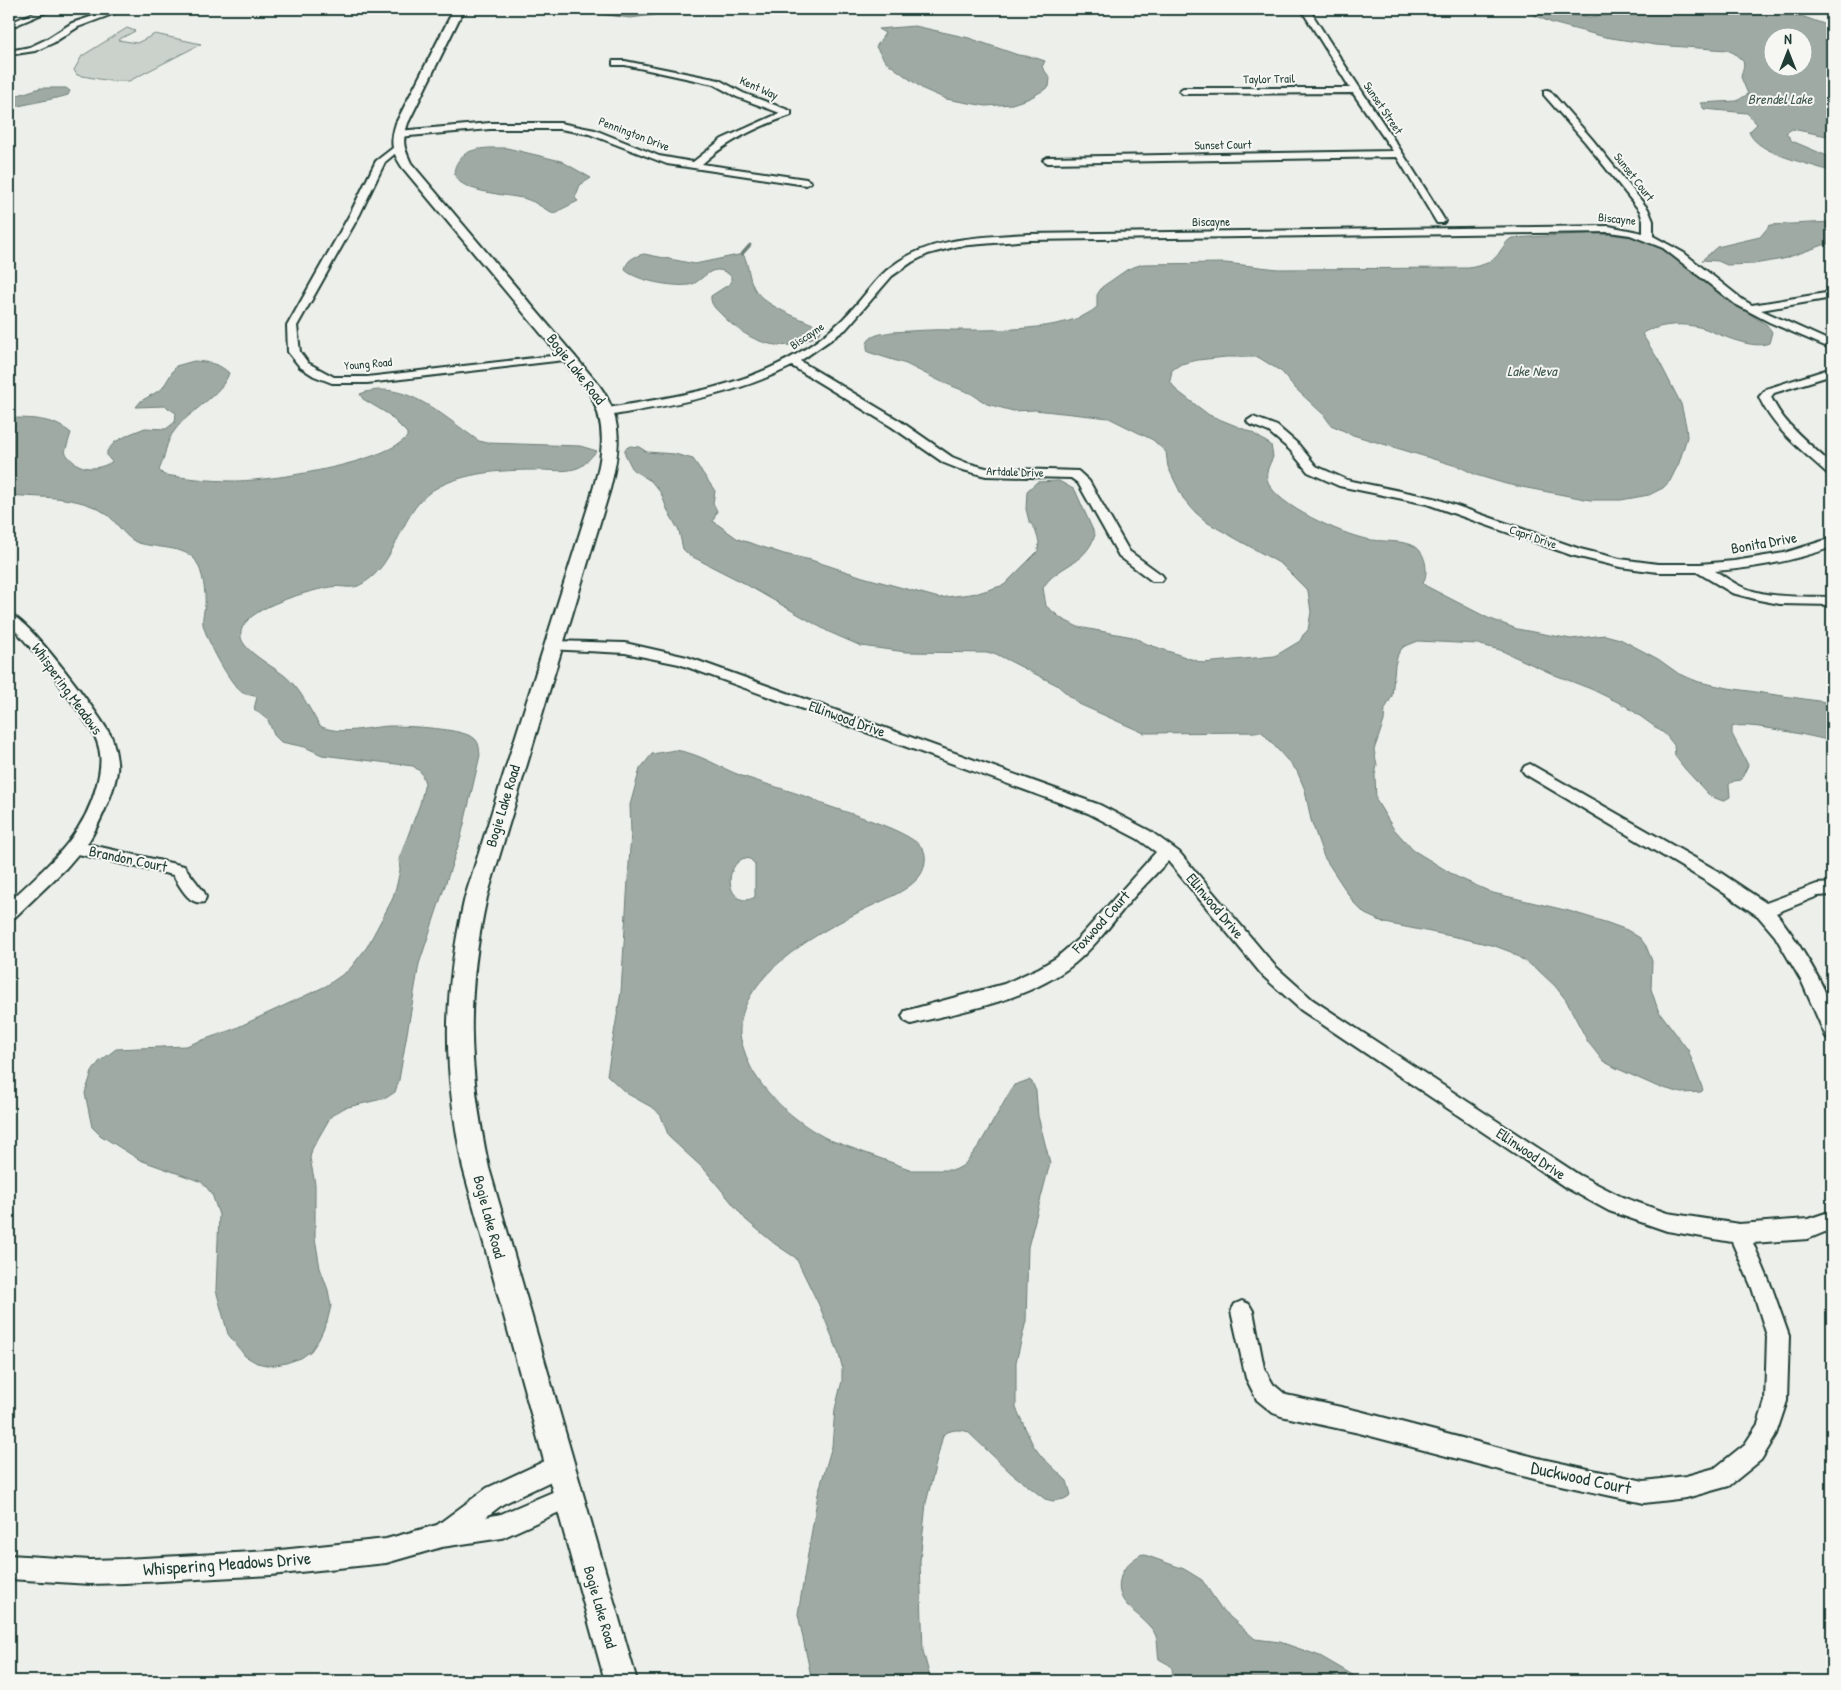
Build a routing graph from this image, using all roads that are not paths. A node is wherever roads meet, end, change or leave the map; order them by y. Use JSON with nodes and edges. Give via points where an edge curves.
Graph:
{"nodes":[{"id":1,"x":50,"y":9,"type":"edge"},
{"id":2,"x":122,"y":9,"type":"edge"},
{"id":3,"x":459,"y":9,"type":"edge"},
{"id":4,"x":1304,"y":9,"type":"edge"},
{"id":5,"x":9,"y":26,"type":"edge"},
{"id":6,"x":9,"y":54,"type":"edge"},
{"id":7,"x":616,"y":63,"type":"dead end"},
{"id":8,"x":1355,"y":90,"type":"junction"},
{"id":9,"x":1183,"y":91,"type":"dead end"},
{"id":10,"x":1547,"y":93,"type":"dead end"},
{"id":11,"x":399,"y":136,"type":"junction"},
{"id":12,"x":1399,"y":154,"type":"junction"},
{"id":13,"x":1048,"y":160,"type":"dead end"},
{"id":14,"x":695,"y":165,"type":"junction"},
{"id":15,"x":806,"y":182,"type":"dead end"},
{"id":16,"x":1440,"y":221,"type":"dead end"},
{"id":17,"x":1648,"y":236,"type":"junction"},
{"id":18,"x":1832,"y":295,"type":"edge"},
{"id":19,"x":1753,"y":308,"type":"junction"},
{"id":20,"x":1832,"y":346,"type":"edge"},
{"id":21,"x":569,"y":357,"type":"junction"},
{"id":22,"x":792,"y":361,"type":"junction"},
{"id":23,"x":1832,"y":371,"type":"edge"},
{"id":24,"x":608,"y":412,"type":"junction"},
{"id":25,"x":1252,"y":421,"type":"dead end"},
{"id":26,"x":1832,"y":471,"type":"edge"},
{"id":27,"x":1832,"y":542,"type":"edge"},
{"id":28,"x":1700,"y":568,"type":"junction"},
{"id":29,"x":1157,"y":578,"type":"dead end"},
{"id":30,"x":1832,"y":601,"type":"edge"},
{"id":31,"x":9,"y":618,"type":"edge"},
{"id":32,"x":552,"y":646,"type":"junction"},
{"id":33,"x":1530,"y":770,"type":"dead end"},
{"id":34,"x":74,"y":847,"type":"junction"},
{"id":35,"x":1167,"y":852,"type":"junction"},
{"id":36,"x":1832,"y":888,"type":"edge"},
{"id":37,"x":198,"y":897,"type":"dead end"},
{"id":38,"x":1764,"y":911,"type":"junction"},
{"id":39,"x":9,"y":912,"type":"edge"},
{"id":40,"x":911,"y":1016,"type":"dead end"},
{"id":41,"x":1832,"y":1032,"type":"edge"},
{"id":42,"x":1832,"y":1220,"type":"edge"},
{"id":43,"x":1739,"y":1234,"type":"junction"},
{"id":44,"x":1242,"y":1311,"type":"dead end"},
{"id":45,"x":560,"y":1465,"type":"junction"},
{"id":46,"x":569,"y":1496,"type":"junction"},
{"id":47,"x":442,"y":1535,"type":"junction"},
{"id":48,"x":9,"y":1567,"type":"edge"},
{"id":49,"x":621,"y":1681,"type":"edge"}],
"edges":[{"from":1,"to":5,"type":"street"},
{"from":2,"to":6,"type":"street","via":[[75,25],[32,49]]},
{"from":3,"to":11,"type":"main road"},
{"from":4,"to":8,"type":"street","name":"Sunset Street"},
{"from":7,"to":14,"type":"street","name":"Kent Way","via":[[706,79],[788,114],[725,141]]},
{"from":8,"to":9,"type":"street","name":"Taylor Trail"},
{"from":8,"to":12,"type":"street","name":"Sunset Street"},
{"from":10,"to":17,"type":"street","name":"Sunset Court","via":[[1645,211]]},
{"from":11,"to":14,"type":"street","name":"Pennington Drive","via":[[482,127],[578,128],[653,157]]},
{"from":11,"to":21,"type":"main road","name":"Bogie Lake Road","via":[[402,159],[420,183]]},
{"from":11,"to":21,"type":"street","name":"Young Road","via":[[381,162],[292,326],[294,352],[304,365],[332,380],[367,380]]},
{"from":12,"to":13,"type":"street","name":"Sunset Court"},
{"from":12,"to":16,"type":"street","name":"Sunset Street"},
{"from":14,"to":15,"type":"street","name":"Pennington Drive"},
{"from":17,"to":19,"type":"street","name":"Biscayne","via":[[1674,250],[1740,302]]},
{"from":17,"to":22,"type":"street","name":"Biscayne","via":[[1609,229],[1073,236],[961,244],[915,256],[894,269],[842,327]]},
{"from":18,"to":19,"type":"street"},
{"from":19,"to":20,"type":"street","name":"Biscayne"},
{"from":21,"to":24,"type":"main road","name":"Bogie Lake Road"},
{"from":22,"to":24,"type":"street","name":"Biscayne","via":[[742,382]]},
{"from":22,"to":29,"type":"street","name":"Artdale Drive","via":[[896,424],[948,460],[986,472],[1074,474],[1083,481],[1124,553]]},
{"from":23,"to":26,"type":"street","via":[[1770,391],[1765,398],[1790,432]]},
{"from":24,"to":32,"type":"main road","name":"Bogie Lake Road","via":[[612,435],[609,461]]},
{"from":25,"to":28,"type":"street","name":"Capri Drive","via":[[1273,429],[1312,469],[1343,483],[1430,501],[1576,552],[1658,568]]},
{"from":27,"to":28,"type":"street","name":"Bonita Drive","via":[[1789,556]]},
{"from":28,"to":30,"type":"street","via":[[1737,590],[1759,596],[1780,600]]},
{"from":31,"to":34,"type":"street","name":"Whispering Meadows","via":[[57,670],[104,738],[110,764],[100,805]]},
{"from":32,"to":35,"type":"street","name":"Ellinwood Drive","via":[[625,648],[682,660],[1094,810],[1144,835]]},
{"from":32,"to":45,"type":"main road","name":"Bogie Lake Road","via":[[474,903],[463,950],[457,1015],[462,1094],[474,1159]]},
{"from":33,"to":38,"type":"street","via":[[1715,878]]},
{"from":34,"to":37,"type":"street","name":"Brandon Court","via":[[178,870]]},
{"from":34,"to":39,"type":"street","name":"Whispering Meadows"},
{"from":35,"to":40,"type":"street","name":"Foxwood Court","via":[[1114,908],[1088,942],[1061,963],[1026,982]]},
{"from":35,"to":43,"type":"street","name":"Ellinwood Drive","via":[[1269,971],[1307,1005],[1379,1055],[1572,1181],[1616,1204],[1667,1222]]},
{"from":36,"to":38,"type":"street","via":[[1817,890]]},
{"from":38,"to":41,"type":"street","via":[[1781,931],[1810,980]]},
{"from":42,"to":43,"type":"street","name":"Ellinwood Drive","via":[[1808,1229]]},
{"from":43,"to":44,"type":"street","name":"Duckwood Court","via":[[1778,1336],[1776,1401],[1767,1429],[1753,1452],[1721,1478],[1686,1488],[1644,1492],[1281,1405],[1265,1392],[1254,1370]]},
{"from":45,"to":46,"type":"main road","name":"Bogie Lake Road"},
{"from":45,"to":47,"type":"street","name":"Whispering Meadows Drive","via":[[495,1496]]},
{"from":46,"to":47,"type":"street","name":"Whispering Meadows Drive","via":[[502,1526]]},
{"from":46,"to":49,"type":"main road","name":"Bogie Lake Road"},
{"from":47,"to":48,"type":"street","name":"Whispering Meadows Drive","via":[[386,1551],[271,1563],[125,1572]]}]}
